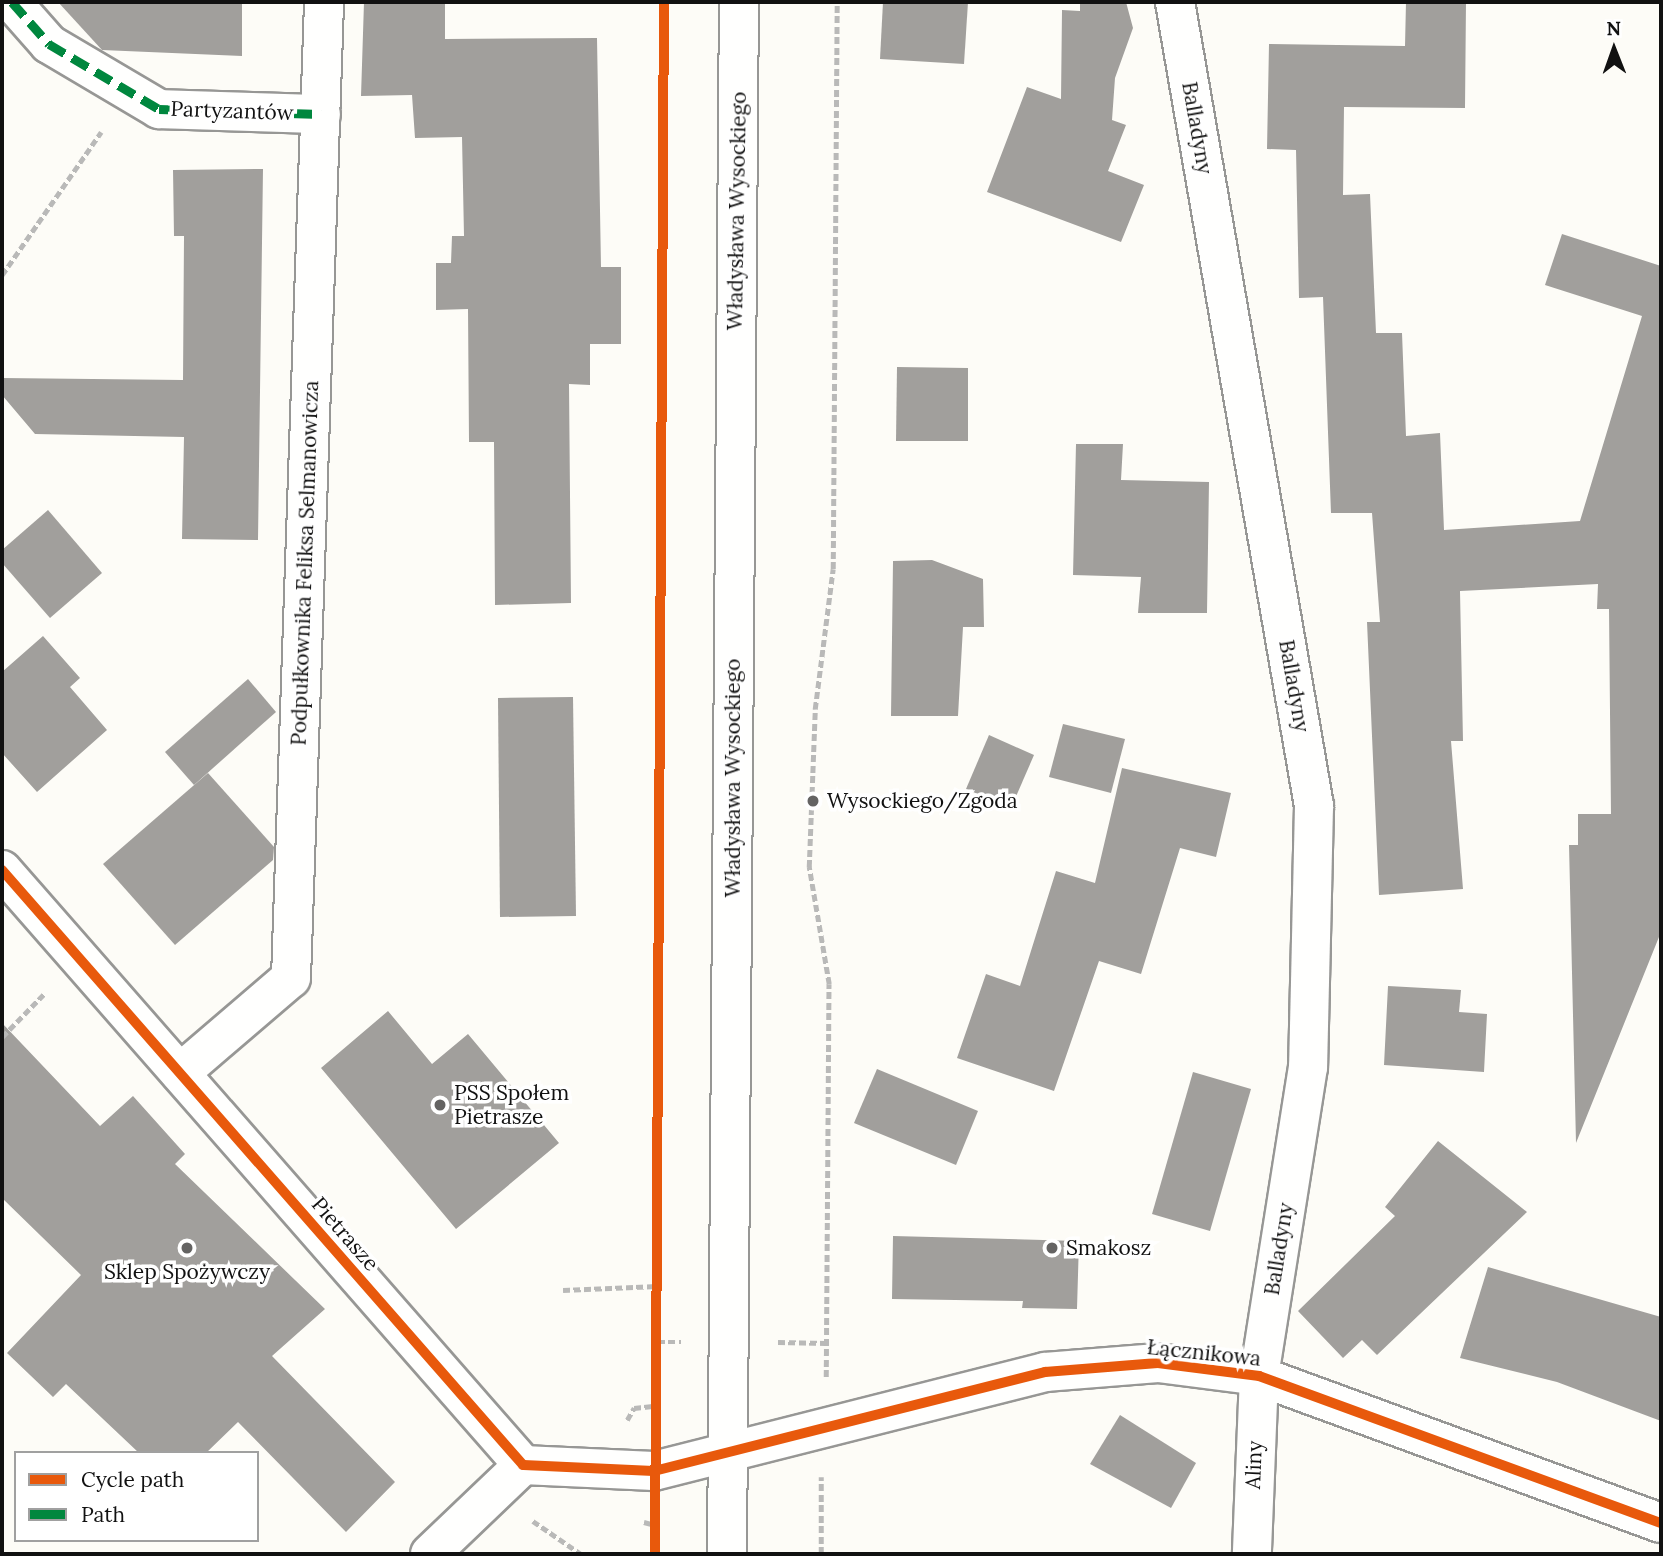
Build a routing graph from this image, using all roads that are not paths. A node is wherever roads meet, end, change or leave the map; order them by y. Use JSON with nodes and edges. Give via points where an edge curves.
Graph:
{"nodes":[{"id":1,"x":12,"y":2,"type":"edge"},
{"id":2,"x":324,"y":2,"type":"edge"},
{"id":3,"x":739,"y":2,"type":"edge"},
{"id":4,"x":1175,"y":2,"type":"edge"},
{"id":5,"x":321,"y":114,"type":"junction"},
{"id":6,"x":2,"y":870,"type":"edge"},
{"id":7,"x":180,"y":1073,"type":"junction"},
{"id":8,"x":1259,"y":1376,"type":"junction"},
{"id":9,"x":728,"y":1453,"type":"junction"},
{"id":10,"x":523,"y":1465,"type":"junction"},
{"id":11,"x":1661,"y":1523,"type":"edge"},
{"id":12,"x":430,"y":1554,"type":"edge"},
{"id":13,"x":727,"y":1554,"type":"edge"},
{"id":14,"x":1252,"y":1554,"type":"edge"}],
"edges":[{"from":1,"to":5,"type":"street","name":"Partyzantów","via":[[50,44],[159,109]]},
{"from":2,"to":5,"type":"street","name":"Podpułkownika Feliksa Selmanowicza"},
{"from":3,"to":9,"type":"street","name":"Władysława Wysockiego"},
{"from":4,"to":8,"type":"street","name":"Balladyny","via":[[1314,806],[1308,1067]]},
{"from":5,"to":7,"type":"street","name":"Podpułkownika Feliksa Selmanowicza","via":[[291,978]]},
{"from":6,"to":7,"type":"street","name":"Pietrasze"},
{"from":7,"to":10,"type":"street","name":"Pietrasze"},
{"from":8,"to":9,"type":"street","name":"Łącznikowa","via":[[1158,1363],[1045,1372]]},
{"from":8,"to":11,"type":"street","name":"Łącznikowa"},
{"from":8,"to":14,"type":"street","name":"Aliny"},
{"from":9,"to":10,"type":"street","via":[[654,1471]]},
{"from":9,"to":13,"type":"street","name":"Władysława Wysockiego"},
{"from":10,"to":12,"type":"street"}]}
